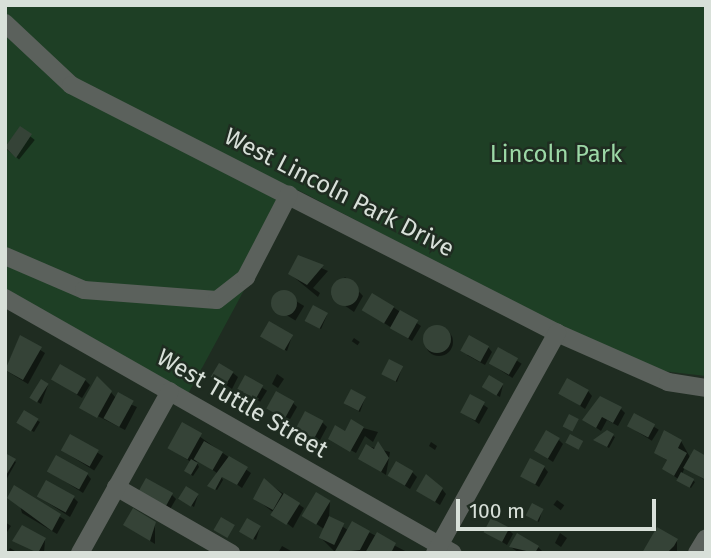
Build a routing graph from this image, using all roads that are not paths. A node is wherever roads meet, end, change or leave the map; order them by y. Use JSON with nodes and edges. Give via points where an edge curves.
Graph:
{"nodes":[{"id":1,"x":5,"y":23,"type":"edge"},
{"id":2,"x":289,"y":194,"type":"junction"},
{"id":3,"x":5,"y":256,"type":"edge"},
{"id":4,"x":5,"y":298,"type":"edge"},
{"id":5,"x":557,"y":333,"type":"junction"},
{"id":6,"x":668,"y":382,"type":"junction"},
{"id":7,"x":706,"y":388,"type":"edge"},
{"id":8,"x":170,"y":390,"type":"junction"},
{"id":9,"x":706,"y":400,"type":"edge"},
{"id":10,"x":116,"y":487,"type":"junction"},
{"id":11,"x":706,"y":538,"type":"edge"},
{"id":12,"x":442,"y":550,"type":"edge"},
{"id":13,"x":80,"y":553,"type":"edge"},
{"id":14,"x":231,"y":553,"type":"edge"},
{"id":15,"x":697,"y":553,"type":"edge"}],
"edges":[{"from":1,"to":2,"type":"street","name":"West Lincoln Park Drive","via":[[71,85]]},
{"from":2,"to":3,"type":"street","via":[[246,277],[217,300],[84,290]]},
{"from":2,"to":5,"type":"street","name":"West Lincoln Park Drive"},
{"from":4,"to":8,"type":"street","name":"West Tuttle Street"},
{"from":5,"to":6,"type":"street","name":"West Lincoln Park Drive"},
{"from":5,"to":12,"type":"street"},
{"from":6,"to":7,"type":"street","name":"West Lincoln Park Drive"},
{"from":6,"to":9,"type":"street","name":"West Lincoln Park Drive"},
{"from":8,"to":10,"type":"street"},
{"from":8,"to":12,"type":"street","name":"West Tuttle Street"},
{"from":10,"to":13,"type":"street"},
{"from":10,"to":14,"type":"street"},
{"from":11,"to":15,"type":"street"}]}
